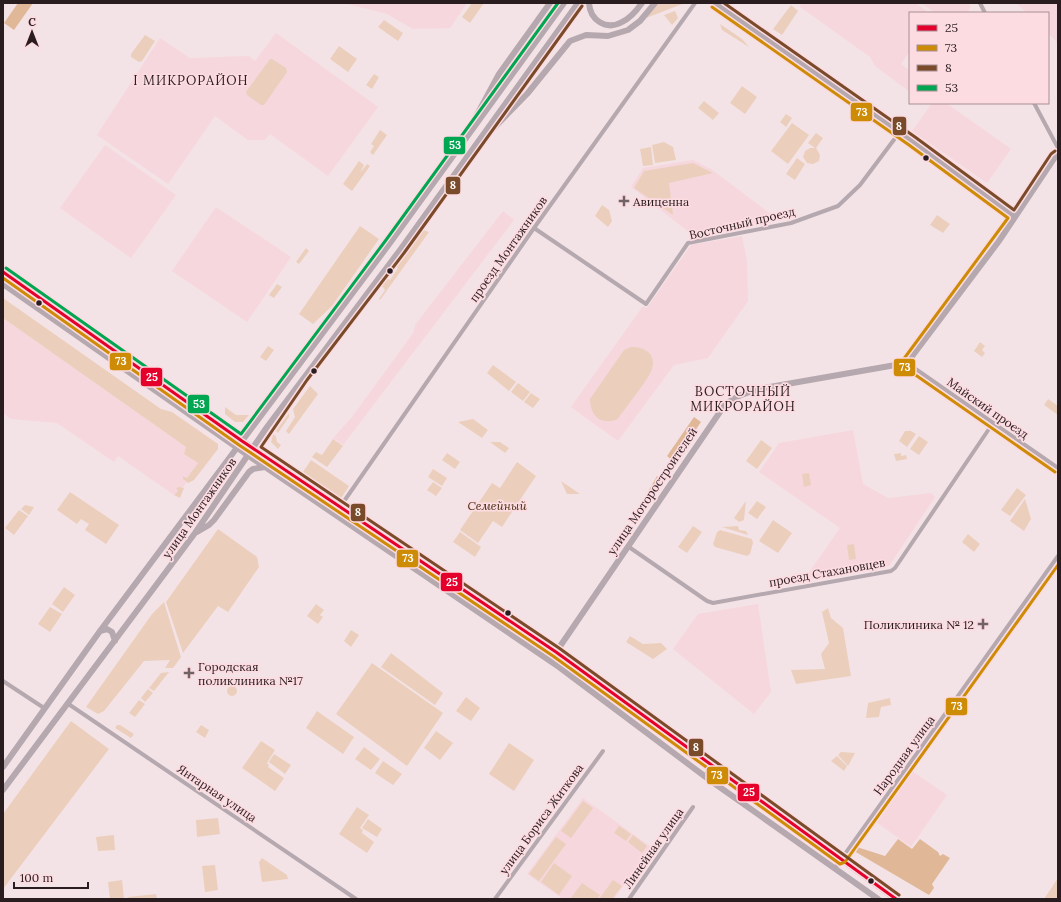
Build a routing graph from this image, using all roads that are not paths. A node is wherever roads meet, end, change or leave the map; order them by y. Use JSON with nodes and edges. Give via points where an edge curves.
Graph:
{"nodes":[{"id":1,"x":550,"y":3,"type":"edge"},
{"id":2,"x":564,"y":3,"type":"edge"},
{"id":3,"x":578,"y":3,"type":"edge"},
{"id":4,"x":589,"y":3,"type":"edge"},
{"id":5,"x":642,"y":3,"type":"edge"},
{"id":6,"x":655,"y":3,"type":"edge"},
{"id":7,"x":694,"y":3,"type":"edge"},
{"id":8,"x":716,"y":3,"type":"edge"},
{"id":9,"x":725,"y":3,"type":"edge"},
{"id":10,"x":980,"y":3,"type":"edge"},
{"id":11,"x":985,"y":12,"type":"edge"},
{"id":12,"x":733,"y":15,"type":"junction"},
{"id":13,"x":1035,"y":104,"type":"edge"},
{"id":14,"x":899,"y":133,"type":"junction"},
{"id":15,"x":477,"y":144,"type":"junction"},
{"id":16,"x":1058,"y":148,"type":"edge"},
{"id":17,"x":1058,"y":155,"type":"edge"},
{"id":18,"x":449,"y":160,"type":"junction"},
{"id":19,"x":1015,"y":217,"type":"junction"},
{"id":20,"x":534,"y":228,"type":"junction"},
{"id":21,"x":3,"y":272,"type":"edge"},
{"id":22,"x":3,"y":284,"type":"edge"},
{"id":23,"x":907,"y":363,"type":"junction"},
{"id":24,"x":993,"y":423,"type":"junction"},
{"id":25,"x":242,"y":441,"type":"junction"},
{"id":26,"x":237,"y":448,"type":"junction"},
{"id":27,"x":254,"y":448,"type":"junction"},
{"id":28,"x":249,"y":456,"type":"junction"},
{"id":29,"x":265,"y":467,"type":"junction"},
{"id":30,"x":1058,"y":468,"type":"edge"},
{"id":31,"x":340,"y":507,"type":"junction"},
{"id":32,"x":195,"y":532,"type":"junction"},
{"id":33,"x":629,"y":547,"type":"junction"},
{"id":34,"x":411,"y":555,"type":"junction"},
{"id":35,"x":1058,"y":556,"type":"edge"},
{"id":36,"x":405,"y":563,"type":"junction"},
{"id":37,"x":432,"y":569,"type":"junction"},
{"id":38,"x":426,"y":578,"type":"junction"},
{"id":39,"x":100,"y":631,"type":"junction"},
{"id":40,"x":115,"y":641,"type":"junction"},
{"id":41,"x":556,"y":652,"type":"junction"},
{"id":42,"x":550,"y":661,"type":"junction"},
{"id":43,"x":3,"y":681,"type":"edge"},
{"id":44,"x":67,"y":703,"type":"junction"},
{"id":45,"x":44,"y":708,"type":"junction"},
{"id":46,"x":603,"y":751,"type":"dead end"},
{"id":47,"x":698,"y":756,"type":"junction"},
{"id":48,"x":691,"y":766,"type":"junction"},
{"id":49,"x":3,"y":767,"type":"edge"},
{"id":50,"x":718,"y":770,"type":"junction"},
{"id":51,"x":710,"y":781,"type":"junction"},
{"id":52,"x":3,"y":790,"type":"edge"},
{"id":53,"x":693,"y":808,"type":"dead end"},
{"id":54,"x":841,"y":859,"type":"junction"},
{"id":55,"x":835,"y":868,"type":"junction"},
{"id":56,"x":356,"y":899,"type":"edge"},
{"id":57,"x":495,"y":899,"type":"edge"},
{"id":58,"x":629,"y":899,"type":"edge"},
{"id":59,"x":878,"y":899,"type":"edge"},
{"id":60,"x":896,"y":899,"type":"edge"}],
"edges":[{"from":1,"to":18,"type":"main road","via":[[499,74]]},
{"from":2,"to":18,"type":"main road","name":"улица Монтажников"},
{"from":3,"to":15,"type":"main road","name":"улица Монтажников"},
{"from":4,"to":5,"type":"main road","via":[[589,11],[594,19],[603,24],[614,25],[629,18]]},
{"from":6,"to":15,"type":"main road","via":[[640,21],[628,30],[608,36],[586,35],[570,41],[520,102]]},
{"from":7,"to":20,"type":"street","name":"проезд Монтажников"},
{"from":8,"to":12,"type":"main road"},
{"from":9,"to":12,"type":"main road"},
{"from":10,"to":11,"type":"street"},
{"from":12,"to":14,"type":"main road"},
{"from":13,"to":16,"type":"street"},
{"from":14,"to":19,"type":"main road"},
{"from":14,"to":20,"type":"street","name":"Восточный проезд","via":[[860,185],[838,206],[791,223],[688,243],[646,304]]},
{"from":15,"to":27,"type":"main road","name":"улица Монтажников","via":[[303,377]]},
{"from":17,"to":19,"type":"main road"},
{"from":18,"to":25,"type":"main road","name":"улица Монтажников"},
{"from":19,"to":23,"type":"main road"},
{"from":20,"to":31,"type":"street","name":"проезд Монтажников"},
{"from":21,"to":25,"type":"main road"},
{"from":22,"to":26,"type":"main road"},
{"from":23,"to":24,"type":"street","name":"Майский проезд"},
{"from":23,"to":33,"type":"main road","name":"улица Моторостроителей","via":[[764,388],[744,393],[730,401],[711,424]]},
{"from":24,"to":30,"type":"street","name":"Майский проезд"},
{"from":24,"to":33,"type":"street","name":"проезд Стахановцев","via":[[891,571],[713,603]]},
{"from":25,"to":26,"type":"main road","name":"улица Монтажников"},
{"from":25,"to":27,"type":"main road"},
{"from":26,"to":28,"type":"main road"},
{"from":26,"to":39,"type":"main road","name":"улица Монтажников"},
{"from":27,"to":28,"type":"main road","name":"улица Монтажников"},
{"from":27,"to":31,"type":"main road"},
{"from":28,"to":29,"type":"main road"},
{"from":28,"to":32,"type":"main road","name":"улица Монтажников"},
{"from":29,"to":32,"type":"main road","via":[[249,472],[214,520]]},
{"from":29,"to":36,"type":"main road"},
{"from":31,"to":34,"type":"main road"},
{"from":32,"to":40,"type":"main road","name":"улица Монтажников"},
{"from":33,"to":41,"type":"main road","name":"улица Моторостроителей"},
{"from":34,"to":36,"type":"main road","via":[[412,562]]},
{"from":34,"to":37,"type":"main road"},
{"from":35,"to":54,"type":"street","name":"Народная улица"},
{"from":36,"to":38,"type":"main road"},
{"from":37,"to":38,"type":"main road","via":[[425,570]]},
{"from":37,"to":41,"type":"main road"},
{"from":38,"to":42,"type":"main road"},
{"from":39,"to":40,"type":"main road","via":[[112,632]]},
{"from":39,"to":45,"type":"main road","name":"улица Монтажников"},
{"from":40,"to":44,"type":"main road","name":"улица Монтажников"},
{"from":41,"to":42,"type":"main road","name":"улица Моторостроителей"},
{"from":41,"to":47,"type":"main road"},
{"from":42,"to":48,"type":"main road"},
{"from":43,"to":45,"type":"street"},
{"from":44,"to":52,"type":"main road","name":"улица Монтажников"},
{"from":44,"to":56,"type":"street","name":"Янтарная улица"},
{"from":45,"to":49,"type":"main road","name":"улица Монтажников"},
{"from":46,"to":57,"type":"street","name":"улица Бориса Житкова"},
{"from":47,"to":48,"type":"main road","via":[[700,762],[695,767]]},
{"from":47,"to":50,"type":"main road"},
{"from":48,"to":51,"type":"main road"},
{"from":50,"to":51,"type":"main road","via":[[710,770]]},
{"from":50,"to":54,"type":"main road"},
{"from":51,"to":55,"type":"main road"},
{"from":53,"to":58,"type":"street","name":"Линейная улица"},
{"from":54,"to":55,"type":"street","name":"Народная улица"},
{"from":54,"to":60,"type":"main road"},
{"from":55,"to":59,"type":"main road"}]}
